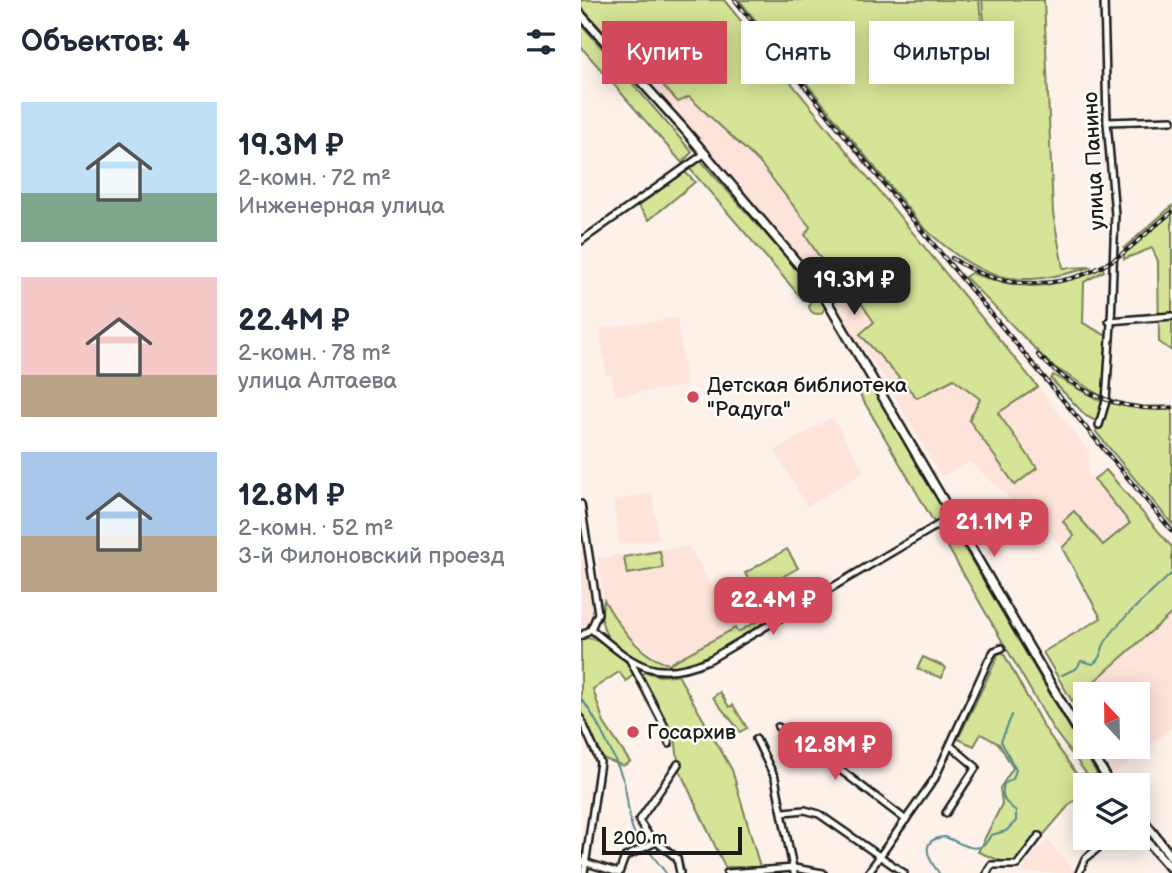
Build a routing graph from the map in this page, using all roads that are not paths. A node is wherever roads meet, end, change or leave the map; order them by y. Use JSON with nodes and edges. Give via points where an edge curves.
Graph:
{"nodes":[{"id":1,"x":1104,"y":0,"type":"edge"},
{"id":2,"x":581,"y":15,"type":"edge"},
{"id":3,"x":1172,"y":120,"type":"edge"},
{"id":4,"x":1107,"y":122,"type":"junction"},
{"id":5,"x":704,"y":154,"type":"junction"},
{"id":6,"x":581,"y":241,"type":"edge"},
{"id":7,"x":1172,"y":316,"type":"edge"},
{"id":8,"x":1109,"y":321,"type":"junction"},
{"id":9,"x":1099,"y":425,"type":"dead end"},
{"id":10,"x":581,"y":504,"type":"edge"},
{"id":11,"x":953,"y":516,"type":"junction"},
{"id":12,"x":591,"y":629,"type":"junction"},
{"id":13,"x":581,"y":635,"type":"edge"},
{"id":14,"x":1002,"y":648,"type":"dead end"},
{"id":15,"x":630,"y":660,"type":"junction"},
{"id":16,"x":581,"y":719,"type":"edge"},
{"id":17,"x":1073,"y":722,"type":"edge"},
{"id":18,"x":778,"y":727,"type":"dead end"},
{"id":19,"x":756,"y":739,"type":"dead end"},
{"id":20,"x":669,"y":744,"type":"dead end"},
{"id":21,"x":951,"y":746,"type":"junction"},
{"id":22,"x":678,"y":764,"type":"dead end"},
{"id":23,"x":784,"y":812,"type":"junction"},
{"id":24,"x":946,"y":813,"type":"dead end"},
{"id":25,"x":906,"y":820,"type":"junction"},
{"id":26,"x":1150,"y":828,"type":"edge"},
{"id":27,"x":1039,"y":836,"type":"dead end"},
{"id":28,"x":656,"y":842,"type":"junction"},
{"id":29,"x":1150,"y":845,"type":"edge"},
{"id":30,"x":1096,"y":850,"type":"edge"},
{"id":31,"x":880,"y":856,"type":"junction"},
{"id":32,"x":1172,"y":856,"type":"edge"},
{"id":33,"x":583,"y":862,"type":"edge"},
{"id":34,"x":1172,"y":870,"type":"edge"},
{"id":35,"x":794,"y":871,"type":"edge"},
{"id":36,"x":584,"y":873,"type":"edge"},
{"id":37,"x":619,"y":873,"type":"edge"},
{"id":38,"x":680,"y":873,"type":"edge"},
{"id":39,"x":727,"y":873,"type":"edge"},
{"id":40,"x":823,"y":873,"type":"edge"},
{"id":41,"x":868,"y":873,"type":"edge"},
{"id":42,"x":904,"y":873,"type":"edge"},
{"id":43,"x":987,"y":873,"type":"edge"},
{"id":44,"x":1079,"y":873,"type":"edge"}],
"edges":[{"from":1,"to":4,"type":"street","name":"улица Панино"},
{"from":2,"to":5,"type":"main road"},
{"from":3,"to":4,"type":"street"},
{"from":4,"to":8,"type":"street","name":"улица Панино","via":[[1115,215]]},
{"from":5,"to":6,"type":"street"},
{"from":5,"to":11,"type":"main road","via":[[821,290]]},
{"from":7,"to":8,"type":"street"},
{"from":8,"to":9,"type":"street","name":"улица Панино","via":[[1106,401]]},
{"from":10,"to":12,"type":"street","via":[[598,613]]},
{"from":11,"to":15,"type":"street","via":[[709,660],[666,672]]},
{"from":11,"to":17,"type":"main road"},
{"from":12,"to":13,"type":"street"},
{"from":12,"to":15,"type":"street"},
{"from":14,"to":21,"type":"street","via":[[988,661]]},
{"from":15,"to":20,"type":"street"},
{"from":16,"to":33,"type":"street","via":[[600,762]]},
{"from":18,"to":25,"type":"street"},
{"from":19,"to":23,"type":"street","via":[[770,764]]},
{"from":21,"to":24,"type":"street","via":[[976,767]]},
{"from":21,"to":25,"type":"street"},
{"from":22,"to":28,"type":"street","via":[[640,818],[641,828]]},
{"from":23,"to":31,"type":"street","via":[[819,814]]},
{"from":23,"to":35,"type":"street"},
{"from":25,"to":31,"type":"street"},
{"from":26,"to":32,"type":"main road"},
{"from":27,"to":43,"type":"street","via":[[1017,865],[991,865]]},
{"from":28,"to":37,"type":"street","via":[[625,857]]},
{"from":28,"to":38,"type":"street","via":[[677,858]]},
{"from":29,"to":34,"type":"main road"},
{"from":30,"to":44,"type":"street"},
{"from":31,"to":41,"type":"street"},
{"from":31,"to":42,"type":"street"},
{"from":33,"to":36,"type":"street"},
{"from":33,"to":37,"type":"street"},
{"from":35,"to":39,"type":"street"},
{"from":35,"to":40,"type":"street"}]}
